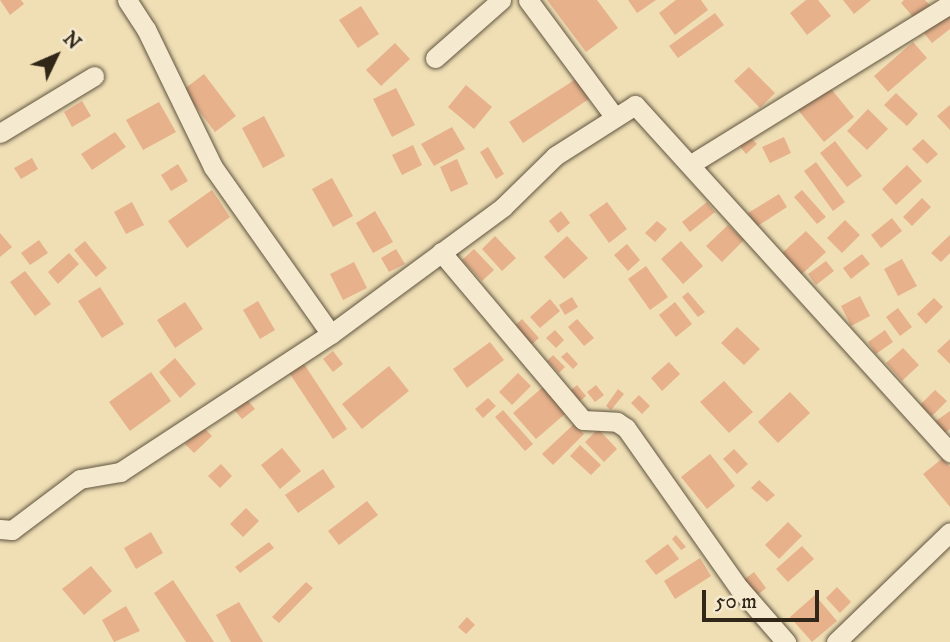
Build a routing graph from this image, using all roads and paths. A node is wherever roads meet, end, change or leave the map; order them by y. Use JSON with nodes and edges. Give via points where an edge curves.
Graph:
{"nodes":[{"id":1,"x":127,"y":0,"type":"edge"},
{"id":2,"x":501,"y":0,"type":"edge"},
{"id":3,"x":528,"y":0,"type":"edge"},
{"id":4,"x":950,"y":4,"type":"edge"},
{"id":5,"x":435,"y":58,"type":"dead end"},
{"id":6,"x":94,"y":76,"type":"dead end"},
{"id":7,"x":613,"y":115,"type":"junction"},
{"id":8,"x":0,"y":133,"type":"edge"},
{"id":9,"x":691,"y":164,"type":"junction"},
{"id":10,"x":441,"y":252,"type":"junction"},
{"id":11,"x":331,"y":334,"type":"junction"},
{"id":12,"x":950,"y":453,"type":"edge"},
{"id":13,"x":0,"y":529,"type":"edge"},
{"id":14,"x":950,"y":532,"type":"edge"},
{"id":15,"x":782,"y":641,"type":"edge"},
{"id":16,"x":836,"y":642,"type":"edge"}],
"edges":[{"from":1,"to":11,"type":"street","via":[[146,29],[213,167]]},
{"from":2,"to":5,"type":"street"},
{"from":3,"to":7,"type":"street"},
{"from":4,"to":9,"type":"street"},
{"from":6,"to":8,"type":"street"},
{"from":7,"to":9,"type":"street","via":[[639,107]]},
{"from":7,"to":10,"type":"street","via":[[555,156],[503,207]]},
{"from":9,"to":12,"type":"street"},
{"from":10,"to":11,"type":"street"},
{"from":10,"to":15,"type":"street","via":[[583,420],[617,422],[626,428]]},
{"from":11,"to":13,"type":"street","via":[[120,472],[80,479],[12,530]]},
{"from":14,"to":16,"type":"street"}]}
